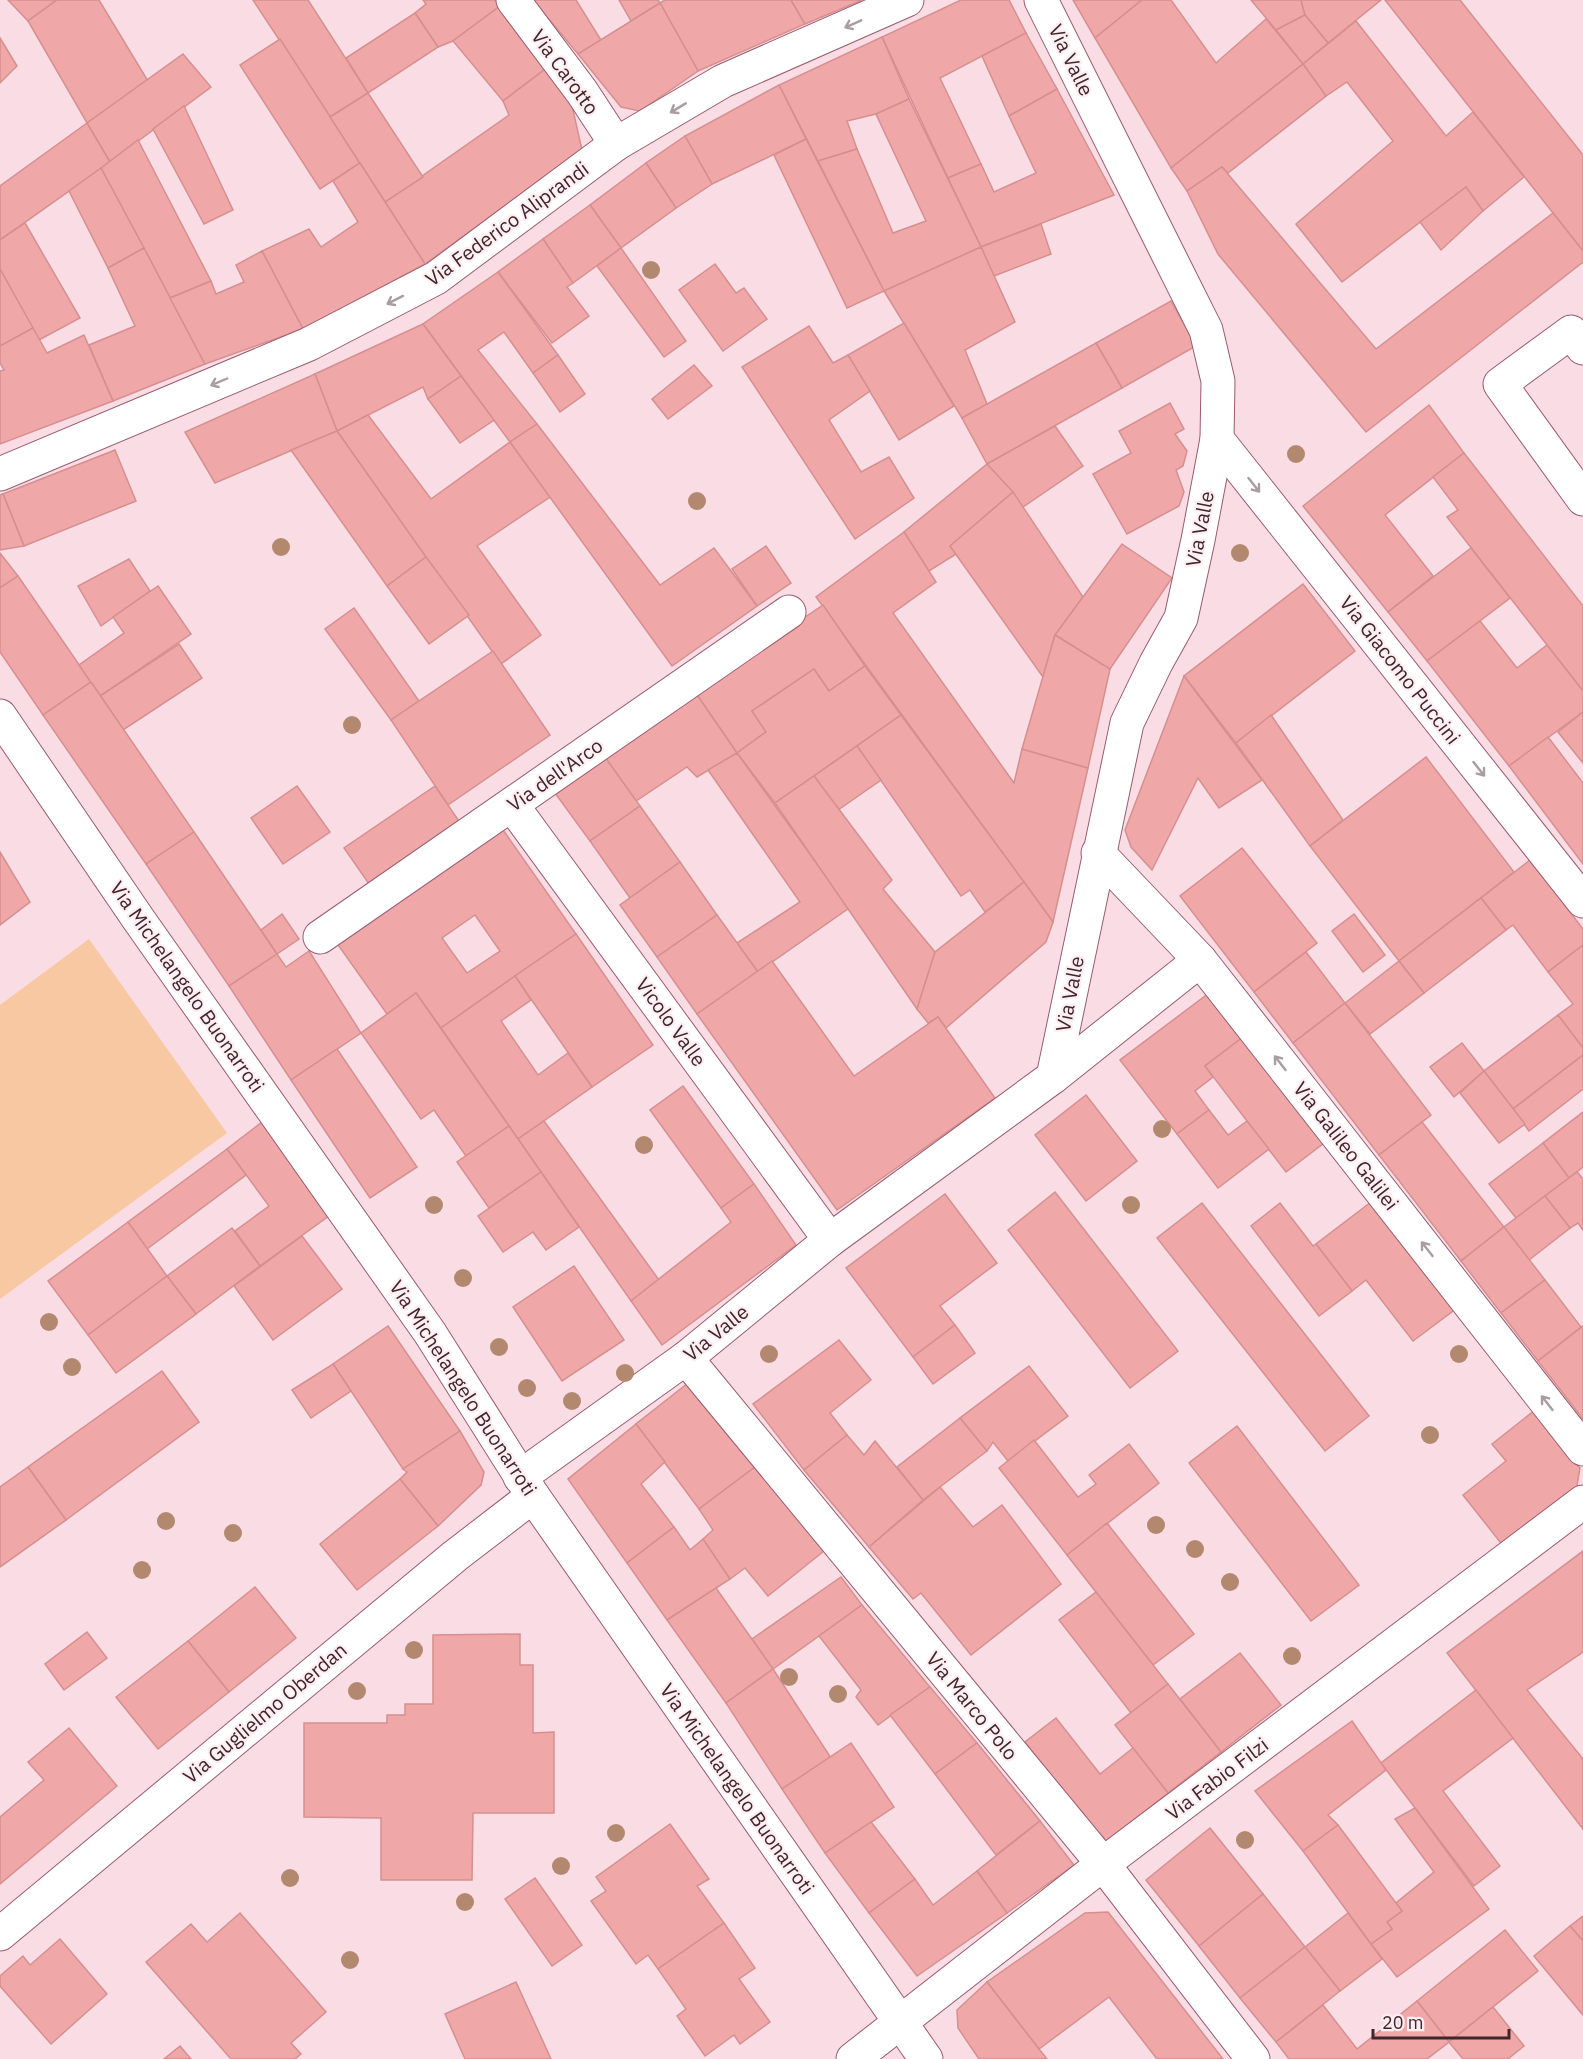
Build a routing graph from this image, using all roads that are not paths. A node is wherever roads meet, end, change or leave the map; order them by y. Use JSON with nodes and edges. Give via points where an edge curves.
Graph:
{"nodes":[{"id":1,"x":513,"y":0,"type":"edge"},
{"id":2,"x":907,"y":0,"type":"edge"},
{"id":3,"x":1041,"y":0,"type":"edge"},
{"id":4,"x":616,"y":144,"type":"junction"},
{"id":5,"x":1583,"y":348,"type":"edge"},
{"id":6,"x":1217,"y":439,"type":"junction"},
{"id":7,"x":0,"y":474,"type":"edge"},
{"id":8,"x":1583,"y":500,"type":"edge"},
{"id":9,"x":789,"y":612,"type":"dead end"},
{"id":10,"x":0,"y":716,"type":"edge"},
{"id":11,"x":512,"y":805,"type":"junction"},
{"id":12,"x":1098,"y":853,"type":"junction"},
{"id":13,"x":1583,"y":901,"type":"edge"},
{"id":14,"x":320,"y":937,"type":"dead end"},
{"id":15,"x":1200,"y":960,"type":"junction"},
{"id":16,"x":1053,"y":1077,"type":"junction"},
{"id":17,"x":830,"y":1240,"type":"junction"},
{"id":18,"x":686,"y":1358,"type":"junction"},
{"id":19,"x":1583,"y":1449,"type":"edge"},
{"id":20,"x":526,"y":1487,"type":"junction"},
{"id":21,"x":1583,"y":1502,"type":"edge"},
{"id":22,"x":1103,"y":1864,"type":"junction"},
{"id":23,"x":0,"y":1934,"type":"edge"},
{"id":24,"x":900,"y":2022,"type":"junction"},
{"id":25,"x":853,"y":2059,"type":"edge"},
{"id":26,"x":926,"y":2059,"type":"edge"},
{"id":27,"x":1253,"y":2059,"type":"edge"}],
"edges":[{"from":1,"to":4,"type":"street","name":"Via Carotto"},
{"from":2,"to":4,"type":"street","name":"Via Federico Aliprandi","one_way":true,"via":[[723,81]]},
{"from":3,"to":6,"type":"street","name":"Via Valle","via":[[1206,330],[1218,381]]},
{"from":4,"to":7,"type":"street","name":"Via Federico Aliprandi","one_way":true,"via":[[436,279],[309,344]]},
{"from":5,"to":8,"type":"street","via":[[1571,332],[1500,384]]},
{"from":6,"to":12,"type":"street","name":"Via Valle","via":[[1181,618],[1127,723]]},
{"from":6,"to":13,"type":"street","name":"Via Giacomo Puccini","one_way":true},
{"from":9,"to":11,"type":"street","name":"Via dell'Arco"},
{"from":10,"to":20,"type":"street","name":"Via Michelangelo Buonarroti","via":[[430,1333]]},
{"from":11,"to":14,"type":"street","name":"Via dell'Arco"},
{"from":11,"to":17,"type":"street","name":"Vicolo Valle"},
{"from":12,"to":15,"type":"street","name":"Via Galileo Galilei"},
{"from":12,"to":16,"type":"street","name":"Via Valle"},
{"from":15,"to":16,"type":"street","name":"Via Valle"},
{"from":19,"to":15,"type":"street","name":"Via Galileo Galilei","one_way":true},
{"from":16,"to":17,"type":"street","name":"Via Valle"},
{"from":17,"to":18,"type":"street","name":"Via Valle"},
{"from":18,"to":20,"type":"street","name":"Via Valle"},
{"from":18,"to":22,"type":"street","name":"Via Marco Polo"},
{"from":20,"to":23,"type":"street","name":"Via Guglielmo Oberdan","via":[[455,1556]]},
{"from":20,"to":24,"type":"street","name":"Via Michelangelo Buonarroti"},
{"from":21,"to":22,"type":"street","name":"Via Fabio Filzi"},
{"from":22,"to":24,"type":"street","name":"Via Fabio Filzi"},
{"from":22,"to":27,"type":"street","name":"Via Marco Polo"},
{"from":24,"to":25,"type":"street","name":"Via Fabio Filzi"},
{"from":24,"to":26,"type":"street","name":"Via Michelangelo Buonarroti"}]}
